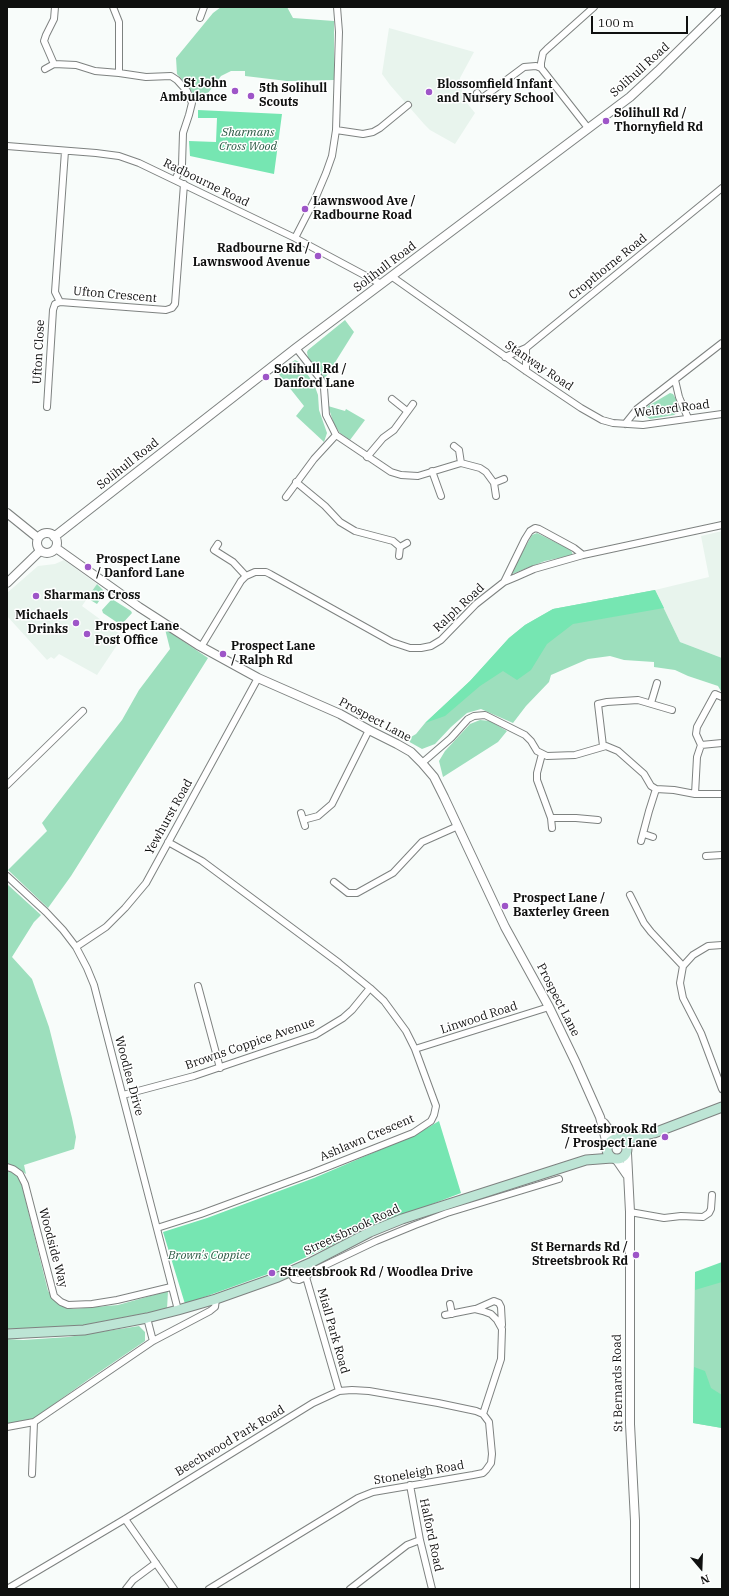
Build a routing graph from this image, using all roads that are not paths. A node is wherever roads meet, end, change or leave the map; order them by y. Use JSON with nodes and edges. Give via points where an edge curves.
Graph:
{"nodes":[{"id":1,"x":55,"y":7,"type":"edge"},
{"id":2,"x":113,"y":7,"type":"edge"},
{"id":3,"x":204,"y":7,"type":"edge"},
{"id":4,"x":337,"y":7,"type":"edge"},
{"id":5,"x":594,"y":7,"type":"edge"},
{"id":6,"x":722,"y":8,"type":"edge"},
{"id":7,"x":200,"y":18,"type":"dead end"},
{"id":8,"x":54,"y":64,"type":"junction"},
{"id":9,"x":541,"y":68,"type":"junction"},
{"id":10,"x":45,"y":69,"type":"dead end"},
{"id":11,"x":119,"y":73,"type":"junction"},
{"id":12,"x":476,"y":93,"type":"dead end"},
{"id":13,"x":408,"y":105,"type":"dead end"},
{"id":14,"x":588,"y":128,"type":"junction"},
{"id":15,"x":336,"y":130,"type":"junction"},
{"id":16,"x":7,"y":146,"type":"edge"},
{"id":17,"x":65,"y":151,"type":"junction"},
{"id":18,"x":175,"y":180,"type":"junction"},
{"id":19,"x":184,"y":184,"type":"junction"},
{"id":20,"x":722,"y":188,"type":"edge"},
{"id":21,"x":295,"y":238,"type":"junction"},
{"id":22,"x":391,"y":276,"type":"junction"},
{"id":23,"x":381,"y":284,"type":"junction"},
{"id":24,"x":60,"y":302,"type":"junction"},
{"id":25,"x":722,"y":343,"type":"edge"},
{"id":26,"x":296,"y":348,"type":"junction"},
{"id":27,"x":526,"y":348,"type":"junction"},
{"id":28,"x":505,"y":357,"type":"junction"},
{"id":29,"x":526,"y":371,"type":"junction"},
{"id":30,"x":674,"y":380,"type":"junction"},
{"id":31,"x":392,"y":399,"type":"dead end"},
{"id":32,"x":413,"y":404,"type":"dead end"},
{"id":33,"x":47,"y":408,"type":"dead end"},
{"id":34,"x":407,"y":411,"type":"junction"},
{"id":35,"x":722,"y":414,"type":"edge"},
{"id":36,"x":688,"y":418,"type":"junction"},
{"id":37,"x":625,"y":424,"type":"junction"},
{"id":38,"x":336,"y":435,"type":"junction"},
{"id":39,"x":454,"y":446,"type":"dead end"},
{"id":40,"x":367,"y":457,"type":"junction"},
{"id":41,"x":461,"y":463,"type":"junction"},
{"id":42,"x":432,"y":471,"type":"junction"},
{"id":43,"x":504,"y":480,"type":"dead end"},
{"id":44,"x":296,"y":482,"type":"junction"},
{"id":45,"x":494,"y":483,"type":"junction"},
{"id":46,"x":441,"y":496,"type":"dead end"},
{"id":47,"x":496,"y":496,"type":"dead end"},
{"id":48,"x":286,"y":497,"type":"dead end"},
{"id":49,"x":7,"y":513,"type":"edge"},
{"id":50,"x":722,"y":525,"type":"edge"},
{"id":51,"x":54,"y":537,"type":"junction"},
{"id":52,"x":38,"y":538,"type":"junction"},
{"id":53,"x":407,"y":543,"type":"dead end"},
{"id":54,"x":218,"y":544,"type":"dead end"},
{"id":55,"x":400,"y":547,"type":"junction"},
{"id":56,"x":56,"y":548,"type":"junction"},
{"id":57,"x":40,"y":551,"type":"junction"},
{"id":58,"x":583,"y":555,"type":"junction"},
{"id":59,"x":399,"y":556,"type":"dead end"},
{"id":60,"x":246,"y":576,"type":"junction"},
{"id":61,"x":7,"y":582,"type":"edge"},
{"id":62,"x":504,"y":582,"type":"junction"},
{"id":63,"x":201,"y":647,"type":"junction"},
{"id":64,"x":258,"y":678,"type":"junction"},
{"id":65,"x":657,"y":683,"type":"dead end"},
{"id":66,"x":717,"y":687,"type":"dead end"},
{"id":67,"x":715,"y":694,"type":"junction"},
{"id":68,"x":722,"y":697,"type":"edge"},
{"id":69,"x":651,"y":703,"type":"junction"},
{"id":70,"x":672,"y":710,"type":"dead end"},
{"id":71,"x":83,"y":711,"type":"dead end"},
{"id":72,"x":369,"y":730,"type":"junction"},
{"id":73,"x":722,"y":743,"type":"edge"},
{"id":74,"x":701,"y":745,"type":"junction"},
{"id":75,"x":604,"y":746,"type":"junction"},
{"id":76,"x":542,"y":754,"type":"junction"},
{"id":77,"x":422,"y":763,"type":"junction"},
{"id":78,"x":7,"y":785,"type":"edge"},
{"id":79,"x":656,"y":789,"type":"junction"},
{"id":80,"x":695,"y":794,"type":"junction"},
{"id":81,"x":722,"y":794,"type":"edge"},
{"id":82,"x":301,"y":813,"type":"dead end"},
{"id":83,"x":551,"y":818,"type":"junction"},
{"id":84,"x":598,"y":820,"type":"dead end"},
{"id":85,"x":458,"y":826,"type":"junction"},
{"id":86,"x":552,"y":828,"type":"dead end"},
{"id":87,"x":653,"y":837,"type":"dead end"},
{"id":88,"x":168,"y":842,"type":"junction"},
{"id":89,"x":722,"y":855,"type":"edge"},
{"id":90,"x":706,"y":856,"type":"dead end"},
{"id":91,"x":7,"y":876,"type":"edge"},
{"id":92,"x":334,"y":882,"type":"dead end"},
{"id":93,"x":630,"y":895,"type":"dead end"},
{"id":94,"x":722,"y":945,"type":"edge"},
{"id":95,"x":76,"y":947,"type":"junction"},
{"id":96,"x":683,"y":966,"type":"junction"},
{"id":97,"x":198,"y":986,"type":"dead end"},
{"id":98,"x":370,"y":988,"type":"junction"},
{"id":99,"x":549,"y":1007,"type":"junction"},
{"id":100,"x":415,"y":1050,"type":"junction"},
{"id":101,"x":220,"y":1068,"type":"junction"},
{"id":102,"x":722,"y":1089,"type":"edge"},
{"id":103,"x":123,"y":1095,"type":"junction"},
{"id":104,"x":722,"y":1107,"type":"edge"},
{"id":105,"x":654,"y":1133,"type":"junction"},
{"id":106,"x":611,"y":1142,"type":"junction"},
{"id":107,"x":627,"y":1151,"type":"junction"},
{"id":108,"x":614,"y":1159,"type":"junction"},
{"id":109,"x":586,"y":1160,"type":"junction"},
{"id":110,"x":7,"y":1167,"type":"edge"},
{"id":111,"x":628,"y":1178,"type":"junction"},
{"id":112,"x":559,"y":1179,"type":"dead end"},
{"id":113,"x":525,"y":1184,"type":"junction"},
{"id":114,"x":712,"y":1195,"type":"dead end"},
{"id":115,"x":630,"y":1212,"type":"junction"},
{"id":116,"x":157,"y":1228,"type":"junction"},
{"id":117,"x":312,"y":1262,"type":"junction"},
{"id":118,"x":290,"y":1272,"type":"junction"},
{"id":119,"x":307,"y":1275,"type":"junction"},
{"id":120,"x":171,"y":1287,"type":"junction"},
{"id":121,"x":216,"y":1299,"type":"junction"},
{"id":122,"x":450,"y":1304,"type":"dead end"},
{"id":123,"x":178,"y":1310,"type":"junction"},
{"id":124,"x":475,"y":1310,"type":"junction"},
{"id":125,"x":452,"y":1314,"type":"junction"},
{"id":126,"x":444,"y":1315,"type":"dead end"},
{"id":127,"x":147,"y":1318,"type":"junction"},
{"id":128,"x":502,"y":1329,"type":"junction"},
{"id":129,"x":7,"y":1334,"type":"edge"},
{"id":130,"x":153,"y":1342,"type":"junction"},
{"id":131,"x":339,"y":1391,"type":"junction"},
{"id":132,"x":483,"y":1414,"type":"junction"},
{"id":133,"x":34,"y":1422,"type":"junction"},
{"id":134,"x":7,"y":1427,"type":"edge"},
{"id":135,"x":32,"y":1474,"type":"dead end"},
{"id":136,"x":410,"y":1485,"type":"junction"},
{"id":137,"x":125,"y":1519,"type":"junction"},
{"id":138,"x":420,"y":1540,"type":"junction"},
{"id":139,"x":156,"y":1563,"type":"junction"},
{"id":140,"x":7,"y":1589,"type":"edge"},
{"id":141,"x":126,"y":1589,"type":"edge"},
{"id":142,"x":174,"y":1589,"type":"edge"},
{"id":143,"x":209,"y":1589,"type":"edge"},
{"id":144,"x":350,"y":1589,"type":"edge"},
{"id":145,"x":432,"y":1589,"type":"edge"},
{"id":146,"x":634,"y":1589,"type":"edge"}],
"edges":[{"from":1,"to":8,"type":"street","via":[[54,19],[44,41]]},
{"from":2,"to":11,"type":"street","via":[[119,22]]},
{"from":3,"to":7,"type":"street"},
{"from":4,"to":15,"type":"street","via":[[339,32]]},
{"from":5,"to":9,"type":"street","via":[[547,49],[541,58]]},
{"from":6,"to":14,"type":"street","name":"Solihull Road","via":[[630,97]]},
{"from":8,"to":10,"type":"street"},
{"from":8,"to":11,"type":"street","via":[[76,65],[95,71]]},
{"from":9,"to":12,"type":"street","via":[[524,67],[481,99]]},
{"from":9,"to":14,"type":"street"},
{"from":11,"to":18,"type":"street","via":[[146,77],[171,76],[189,95],[192,103],[183,133],[182,165]]},
{"from":13,"to":15,"type":"street","via":[[373,132],[363,134]]},
{"from":14,"to":22,"type":"street","name":"Solihull Road"},
{"from":15,"to":21,"type":"street","via":[[326,174]]},
{"from":16,"to":17,"type":"street","name":"Radbourne Road"},
{"from":17,"to":18,"type":"street","name":"Radbourne Road","via":[[119,156]]},
{"from":17,"to":24,"type":"street","name":"Ufton Crescent","via":[[55,292]]},
{"from":18,"to":19,"type":"street","name":"Radbourne Road"},
{"from":19,"to":21,"type":"street","name":"Radbourne Road"},
{"from":19,"to":24,"type":"street","name":"Ufton Crescent","via":[[175,304],[172,308],[166,310]]},
{"from":20,"to":27,"type":"street","name":"Cropthorne Road"},
{"from":21,"to":23,"type":"street","name":"Radbourne Road"},
{"from":22,"to":23,"type":"street","name":"Solihull Road"},
{"from":22,"to":28,"type":"street","name":"Stanway Road"},
{"from":23,"to":26,"type":"street","name":"Solihull Road"},
{"from":24,"to":33,"type":"street","name":"Ufton Close","via":[[55,304],[53,310]]},
{"from":25,"to":30,"type":"street"},
{"from":26,"to":38,"type":"street","via":[[322,381],[326,415]]},
{"from":26,"to":51,"type":"street","name":"Solihull Road"},
{"from":27,"to":28,"type":"street","name":"Cropthorne Road"},
{"from":27,"to":29,"type":"street"},
{"from":28,"to":29,"type":"street","name":"Stanway Road"},
{"from":29,"to":37,"type":"street","name":"Stanway Road","via":[[593,416],[608,422]]},
{"from":30,"to":36,"type":"street"},
{"from":30,"to":37,"type":"street","via":[[637,409]]},
{"from":31,"to":34,"type":"street"},
{"from":32,"to":34,"type":"street"},
{"from":34,"to":40,"type":"street","via":[[394,430],[383,438]]},
{"from":35,"to":36,"type":"street","name":"Welford Road"},
{"from":36,"to":37,"type":"street","name":"Welford Road","via":[[650,425]]},
{"from":38,"to":40,"type":"street"},
{"from":38,"to":44,"type":"street"},
{"from":39,"to":41,"type":"street","via":[[459,450]]},
{"from":40,"to":42,"type":"street","via":[[391,472],[402,475],[418,476]]},
{"from":41,"to":42,"type":"street"},
{"from":41,"to":45,"type":"street","via":[[480,468]]},
{"from":42,"to":46,"type":"street"},
{"from":43,"to":45,"type":"street"},
{"from":44,"to":48,"type":"street"},
{"from":44,"to":55,"type":"street","via":[[340,522],[355,531],[393,541]]},
{"from":45,"to":47,"type":"street"},
{"from":49,"to":52,"type":"street"},
{"from":50,"to":58,"type":"street","name":"Ralph Road"},
{"from":51,"to":52,"type":"street","via":[[47,533]]},
{"from":51,"to":56,"type":"street","via":[[57,542]]},
{"from":52,"to":57,"type":"street","via":[[37,545]]},
{"from":53,"to":55,"type":"street"},
{"from":54,"to":60,"type":"street","via":[[214,550],[233,562]]},
{"from":55,"to":59,"type":"street"},
{"from":56,"to":57,"type":"street","via":[[49,553]]},
{"from":56,"to":63,"type":"street","name":"Prospect Lane"},
{"from":57,"to":61,"type":"street"},
{"from":58,"to":62,"type":"street","name":"Ralph Road","via":[[534,569]]},
{"from":58,"to":62,"type":"street","via":[[535,528],[525,539]]},
{"from":60,"to":62,"type":"street","name":"Ralph Road","via":[[255,572],[266,572],[392,642],[415,649],[426,648],[441,640],[476,604]]},
{"from":60,"to":63,"type":"street"},
{"from":63,"to":64,"type":"street","name":"Prospect Lane"},
{"from":64,"to":72,"type":"street","name":"Prospect Lane","via":[[340,714]]},
{"from":64,"to":88,"type":"street","name":"Yewhurst Road"},
{"from":65,"to":69,"type":"street"},
{"from":66,"to":67,"type":"street"},
{"from":67,"to":68,"type":"street"},
{"from":67,"to":74,"type":"street","via":[[697,727],[696,734]]},
{"from":69,"to":70,"type":"street"},
{"from":69,"to":75,"type":"street","via":[[638,700],[598,704]]},
{"from":71,"to":78,"type":"street"},
{"from":72,"to":77,"type":"street","name":"Prospect Lane","via":[[404,748]]},
{"from":72,"to":82,"type":"street","via":[[332,804],[318,816],[304,823]]},
{"from":73,"to":74,"type":"street"},
{"from":74,"to":80,"type":"street","via":[[697,757]]},
{"from":75,"to":76,"type":"street","via":[[575,755]]},
{"from":75,"to":79,"type":"street","via":[[618,751],[644,774]]},
{"from":76,"to":77,"type":"street","via":[[525,735],[485,715],[468,719]]},
{"from":76,"to":83,"type":"street","via":[[537,780]]},
{"from":77,"to":85,"type":"street","name":"Prospect Lane","via":[[434,778]]},
{"from":79,"to":80,"type":"street"},
{"from":79,"to":87,"type":"street","via":[[642,838]]},
{"from":80,"to":81,"type":"street"},
{"from":83,"to":84,"type":"street"},
{"from":83,"to":86,"type":"street"},
{"from":85,"to":92,"type":"street","via":[[422,842],[393,873],[357,893],[348,893]]},
{"from":85,"to":99,"type":"street","name":"Prospect Lane","via":[[505,926]]},
{"from":88,"to":95,"type":"street","name":"Yewhurst Road","via":[[146,883],[125,908],[106,927]]},
{"from":88,"to":98,"type":"street","name":"Ashlawn Crescent","via":[[202,860]]},
{"from":89,"to":90,"type":"street"},
{"from":91,"to":95,"type":"street","name":"Woodlea Drive","via":[[46,912]]},
{"from":93,"to":96,"type":"street","via":[[650,932]]},
{"from":94,"to":96,"type":"street","via":[[704,948]]},
{"from":95,"to":103,"type":"street","name":"Woodlea Drive","via":[[94,984]]},
{"from":96,"to":102,"type":"street","via":[[680,983],[683,998],[701,1033]]},
{"from":97,"to":101,"type":"street"},
{"from":98,"to":100,"type":"street","name":"Ashlawn Crescent","via":[[396,1016]]},
{"from":98,"to":101,"type":"street","name":"Browns Coppice Avenue","via":[[352,1010],[323,1030]]},
{"from":99,"to":100,"type":"street","name":"Linwood Road"},
{"from":99,"to":106,"type":"street","name":"Prospect Lane"},
{"from":100,"to":116,"type":"street","name":"Ashlawn Crescent","via":[[436,1106],[431,1121],[422,1128],[312,1173]]},
{"from":101,"to":103,"type":"street","name":"Browns Coppice Avenue"},
{"from":103,"to":116,"type":"street","name":"Woodlea Drive"},
{"from":104,"to":105,"type":"main road"},
{"from":105,"to":106,"type":"main road"},
{"from":105,"to":107,"type":"main road"},
{"from":106,"to":107,"type":"main road","via":[[624,1141]]},
{"from":106,"to":108,"type":"main road","via":[[608,1154]]},
{"from":106,"to":109,"type":"main road","name":"Streetsbrook Road"},
{"from":107,"to":108,"type":"main road","via":[[622,1157]]},
{"from":107,"to":111,"type":"street","name":"St Bernards Road"},
{"from":108,"to":109,"type":"main road","name":"Streetsbrook Road"},
{"from":108,"to":111,"type":"street","name":"St Bernards Road"},
{"from":109,"to":113,"type":"main road","name":"Streetsbrook Road"},
{"from":110,"to":120,"type":"street","name":"Woodside Way","via":[[20,1174],[25,1184],[54,1296],[61,1302],[68,1305],[92,1304]]},
{"from":111,"to":115,"type":"street","name":"St Bernards Road"},
{"from":112,"to":113,"type":"street","name":"Streetsbrook Road"},
{"from":113,"to":117,"type":"main road","name":"Streetsbrook Road","via":[[402,1219],[370,1232]]},
{"from":113,"to":119,"type":"street","name":"Streetsbrook Road","via":[[376,1241]]},
{"from":114,"to":115,"type":"street","via":[[711,1209],[704,1217],[664,1218]]},
{"from":115,"to":146,"type":"street","name":"St Bernards Road","via":[[630,1424],[635,1521]]},
{"from":116,"to":120,"type":"street","name":"Woodlea Drive"},
{"from":117,"to":118,"type":"main road","name":"Streetsbrook Road"},
{"from":117,"to":119,"type":"street"},
{"from":118,"to":119,"type":"street","name":"Miall Park Road","via":[[294,1279],[299,1280]]},
{"from":118,"to":121,"type":"main road","name":"Streetsbrook Road"},
{"from":119,"to":131,"type":"street","name":"Miall Park Road"},
{"from":120,"to":123,"type":"street","name":"Woodlea Drive"},
{"from":121,"to":123,"type":"main road","name":"Streetsbrook Road"},
{"from":121,"to":130,"type":"street","via":[[215,1307],[210,1311]]},
{"from":122,"to":125,"type":"street"},
{"from":123,"to":127,"type":"main road","name":"Streetsbrook Road"},
{"from":124,"to":125,"type":"street"},
{"from":124,"to":128,"type":"street","via":[[491,1314],[498,1320]]},
{"from":124,"to":128,"type":"street","via":[[494,1300],[499,1303]]},
{"from":125,"to":126,"type":"street"},
{"from":127,"to":129,"type":"main road","name":"Streetsbrook Road","via":[[84,1330]]},
{"from":127,"to":130,"type":"street"},
{"from":128,"to":132,"type":"street","via":[[501,1359]]},
{"from":130,"to":133,"type":"street"},
{"from":131,"to":132,"type":"street","name":"Beechwood Park Road","via":[[369,1391]]},
{"from":131,"to":137,"type":"street","name":"Beechwood Park Road","via":[[313,1403]]},
{"from":132,"to":136,"type":"street","name":"Stoneleigh Road","via":[[488,1422],[492,1454],[486,1470],[479,1474]]},
{"from":133,"to":134,"type":"street"},
{"from":133,"to":135,"type":"street"},
{"from":136,"to":138,"type":"street","name":"Halford Road"},
{"from":136,"to":143,"type":"street","name":"Stoneleigh Road","via":[[373,1492],[358,1498]]},
{"from":137,"to":139,"type":"street"},
{"from":137,"to":140,"type":"street","name":"Beechwood Park Road"},
{"from":138,"to":144,"type":"street","via":[[407,1545]]},
{"from":138,"to":145,"type":"street","name":"Halford Road"},
{"from":139,"to":141,"type":"street","via":[[133,1580]]},
{"from":139,"to":142,"type":"street"}]}
